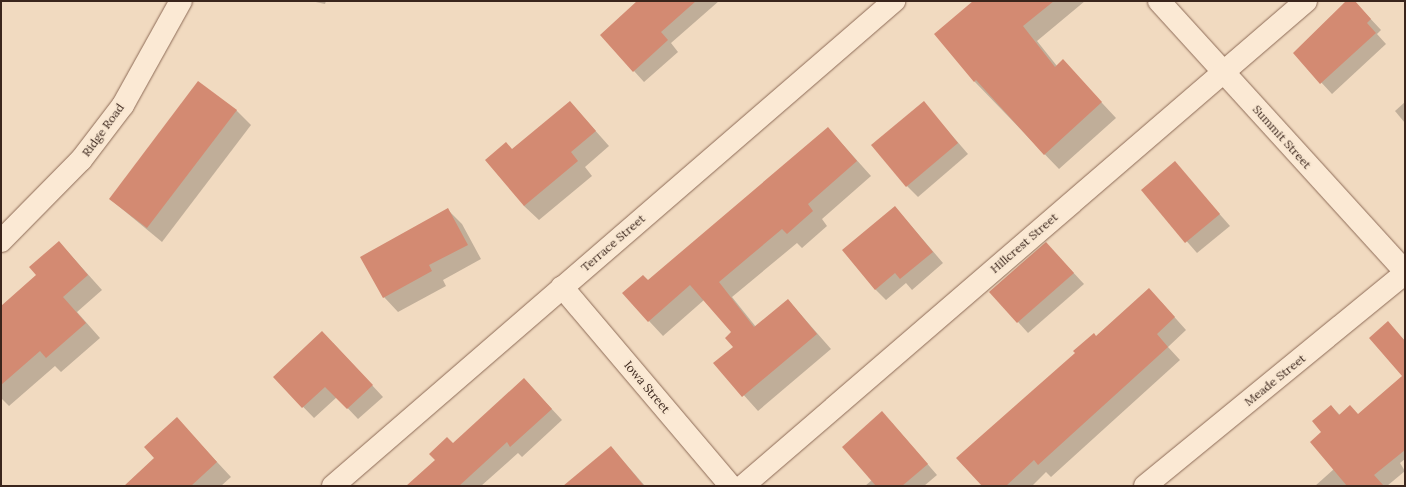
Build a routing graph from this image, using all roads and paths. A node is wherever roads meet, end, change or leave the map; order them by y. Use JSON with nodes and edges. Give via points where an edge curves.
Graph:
{"nodes":[{"id":1,"x":181,"y":1,"type":"edge"},
{"id":2,"x":894,"y":1,"type":"edge"},
{"id":3,"x":1159,"y":1,"type":"edge"},
{"id":4,"x":1306,"y":1,"type":"edge"},
{"id":5,"x":1223,"y":72,"type":"junction"},
{"id":6,"x":1,"y":241,"type":"edge"},
{"id":7,"x":1405,"y":272,"type":"edge"},
{"id":8,"x":562,"y":287,"type":"junction"},
{"id":9,"x":333,"y":486,"type":"edge"},
{"id":10,"x":731,"y":486,"type":"edge"},
{"id":11,"x":743,"y":486,"type":"edge"},
{"id":12,"x":1145,"y":486,"type":"edge"}],
"edges":[{"from":1,"to":6,"type":"street","name":"Ridge Road","via":[[122,105],[81,160]]},
{"from":2,"to":8,"type":"street","name":"Terrace Street"},
{"from":3,"to":5,"type":"street","name":"Summit Street"},
{"from":4,"to":5,"type":"street","name":"Hillcrest Street"},
{"from":5,"to":7,"type":"street","name":"Summit Street"},
{"from":5,"to":11,"type":"street","name":"Hillcrest Street"},
{"from":7,"to":12,"type":"street","name":"Meade Street"},
{"from":8,"to":9,"type":"street","name":"Terrace Street"},
{"from":8,"to":10,"type":"street","name":"Iowa Street"}]}
